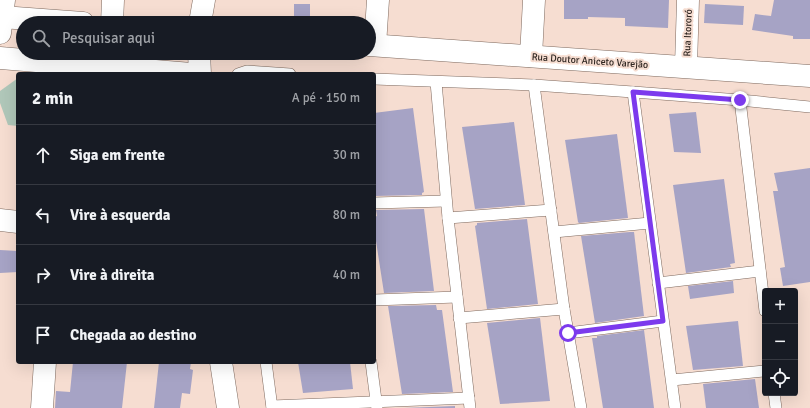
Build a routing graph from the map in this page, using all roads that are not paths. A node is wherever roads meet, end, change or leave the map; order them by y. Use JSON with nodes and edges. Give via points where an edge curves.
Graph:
{"nodes":[{"id":1,"x":113,"y":0,"type":"edge"},
{"id":2,"x":204,"y":0,"type":"edge"},
{"id":3,"x":378,"y":0,"type":"edge"},
{"id":4,"x":534,"y":0,"type":"edge"},
{"id":5,"x":688,"y":0,"type":"edge"},
{"id":6,"x":112,"y":16,"type":"edge"},
{"id":7,"x":201,"y":16,"type":"edge"},
{"id":8,"x":376,"y":16,"type":"edge"},
{"id":9,"x":2,"y":19,"type":"edge"},
{"id":10,"x":16,"y":20,"type":"edge"},
{"id":11,"x":376,"y":45,"type":"edge"},
{"id":12,"x":531,"y":56,"type":"junction"},
{"id":13,"x":0,"y":58,"type":"edge"},
{"id":14,"x":16,"y":59,"type":"edge"},
{"id":15,"x":49,"y":60,"type":"edge"},
{"id":16,"x":197,"y":66,"type":"edge"},
{"id":17,"x":686,"y":66,"type":"junction"},
{"id":18,"x":244,"y":72,"type":"edge"},
{"id":19,"x":261,"y":72,"type":"edge"},
{"id":20,"x":810,"y":76,"type":"edge"},
{"id":21,"x":376,"y":79,"type":"edge"},
{"id":22,"x":436,"y":82,"type":"junction"},
{"id":23,"x":534,"y":85,"type":"junction"},
{"id":24,"x":633,"y":92,"type":"junction"},
{"id":25,"x":740,"y":100,"type":"junction"},
{"id":26,"x":810,"y":108,"type":"edge"},
{"id":27,"x":446,"y":201,"type":"junction"},
{"id":28,"x":376,"y":203,"type":"edge"},
{"id":29,"x":551,"y":210,"type":"junction"},
{"id":30,"x":448,"y":218,"type":"junction"},
{"id":31,"x":0,"y":220,"type":"edge"},
{"id":32,"x":16,"y":222,"type":"edge"},
{"id":33,"x":650,"y":222,"type":"junction"},
{"id":34,"x":554,"y":232,"type":"junction"},
{"id":35,"x":760,"y":270,"type":"junction"},
{"id":36,"x":658,"y":282,"type":"junction"},
{"id":37,"x":762,"y":288,"type":"edge"},
{"id":38,"x":457,"y":297,"type":"junction"},
{"id":39,"x":376,"y":300,"type":"edge"},
{"id":40,"x":564,"y":308,"type":"junction"},
{"id":41,"x":459,"y":318,"type":"junction"},
{"id":42,"x":663,"y":321,"type":"junction"},
{"id":43,"x":568,"y":333,"type":"junction"},
{"id":44,"x":45,"y":364,"type":"edge"},
{"id":45,"x":221,"y":364,"type":"edge"},
{"id":46,"x":266,"y":364,"type":"edge"},
{"id":47,"x":371,"y":364,"type":"edge"},
{"id":48,"x":762,"y":371,"type":"edge"},
{"id":49,"x":672,"y":380,"type":"junction"},
{"id":50,"x":774,"y":396,"type":"edge"},
{"id":51,"x":469,"y":403,"type":"edge"},
{"id":52,"x":376,"y":405,"type":"edge"},
{"id":53,"x":272,"y":407,"type":"edge"},
{"id":54,"x":42,"y":408,"type":"edge"},
{"id":55,"x":228,"y":408,"type":"edge"},
{"id":56,"x":581,"y":408,"type":"edge"},
{"id":57,"x":676,"y":408,"type":"edge"},
{"id":58,"x":776,"y":408,"type":"edge"}],
"edges":[{"from":1,"to":6,"type":"street"},
{"from":2,"to":7,"type":"street"},
{"from":3,"to":8,"type":"street"},
{"from":4,"to":12,"type":"street"},
{"from":5,"to":17,"type":"street","name":"Rua Itororó"},
{"from":9,"to":10,"type":"street"},
{"from":11,"to":12,"type":"street","name":"Rua Doutor Aniceto Varejão"},
{"from":12,"to":17,"type":"street","name":"Rua Doutor Aniceto Varejão"},
{"from":13,"to":14,"type":"street"},
{"from":15,"to":16,"type":"street"},
{"from":17,"to":20,"type":"street","name":"Rua Doutor Aniceto Varejão"},
{"from":18,"to":19,"type":"lane"},
{"from":21,"to":22,"type":"lane"},
{"from":22,"to":23,"type":"lane"},
{"from":22,"to":27,"type":"lane"},
{"from":23,"to":24,"type":"lane"},
{"from":23,"to":29,"type":"lane"},
{"from":24,"to":25,"type":"lane"},
{"from":24,"to":33,"type":"lane"},
{"from":25,"to":26,"type":"lane"},
{"from":25,"to":35,"type":"lane"},
{"from":27,"to":28,"type":"lane"},
{"from":27,"to":30,"type":"lane"},
{"from":29,"to":30,"type":"lane"},
{"from":29,"to":34,"type":"lane"},
{"from":30,"to":38,"type":"lane"},
{"from":31,"to":32,"type":"street"},
{"from":33,"to":34,"type":"lane"},
{"from":33,"to":36,"type":"lane"},
{"from":34,"to":40,"type":"lane"},
{"from":35,"to":36,"type":"lane"},
{"from":35,"to":37,"type":"lane"},
{"from":36,"to":42,"type":"lane"},
{"from":38,"to":39,"type":"lane"},
{"from":38,"to":41,"type":"lane"},
{"from":40,"to":41,"type":"lane"},
{"from":40,"to":43,"type":"lane"},
{"from":41,"to":51,"type":"lane"},
{"from":42,"to":43,"type":"lane"},
{"from":42,"to":49,"type":"lane"},
{"from":43,"to":56,"type":"lane"},
{"from":44,"to":54,"type":"street"},
{"from":45,"to":55,"type":"street"},
{"from":46,"to":53,"type":"lane"},
{"from":47,"to":52,"type":"lane"},
{"from":48,"to":49,"type":"lane"},
{"from":49,"to":57,"type":"lane"},
{"from":50,"to":58,"type":"lane"},
{"from":51,"to":52,"type":"lane"},
{"from":52,"to":53,"type":"lane"}]}
